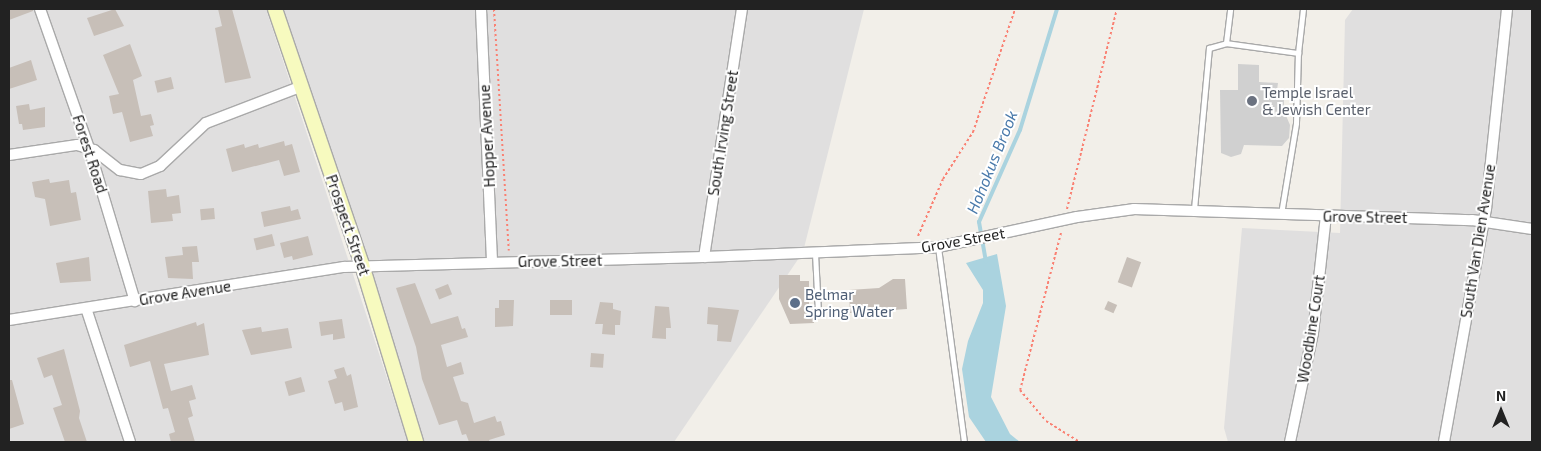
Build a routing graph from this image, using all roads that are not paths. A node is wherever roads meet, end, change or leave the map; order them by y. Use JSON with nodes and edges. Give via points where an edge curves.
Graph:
{"nodes":[{"id":1,"x":40,"y":9,"type":"edge"},
{"id":2,"x":275,"y":9,"type":"edge"},
{"id":3,"x":481,"y":9,"type":"edge"},
{"id":4,"x":742,"y":9,"type":"edge"},
{"id":5,"x":1230,"y":9,"type":"edge"},
{"id":6,"x":1304,"y":9,"type":"edge"},
{"id":7,"x":1507,"y":9,"type":"edge"},
{"id":8,"x":1226,"y":43,"type":"junction"},
{"id":9,"x":1298,"y":53,"type":"junction"},
{"id":10,"x":300,"y":87,"type":"junction"},
{"id":11,"x":89,"y":148,"type":"junction"},
{"id":12,"x":9,"y":155,"type":"edge"},
{"id":13,"x":1194,"y":210,"type":"junction"},
{"id":14,"x":1281,"y":214,"type":"junction"},
{"id":15,"x":1326,"y":216,"type":"junction"},
{"id":16,"x":1484,"y":221,"type":"junction"},
{"id":17,"x":1532,"y":229,"type":"edge"},
{"id":18,"x":938,"y":247,"type":"junction"},
{"id":19,"x":815,"y":253,"type":"junction"},
{"id":20,"x":704,"y":258,"type":"junction"},
{"id":21,"x":492,"y":262,"type":"junction"},
{"id":22,"x":362,"y":265,"type":"junction"},
{"id":23,"x":135,"y":301,"type":"junction"},
{"id":24,"x":86,"y":308,"type":"junction"},
{"id":25,"x":818,"y":313,"type":"dead end"},
{"id":26,"x":9,"y":320,"type":"edge"},
{"id":27,"x":130,"y":442,"type":"edge"},
{"id":28,"x":416,"y":442,"type":"edge"},
{"id":29,"x":964,"y":442,"type":"edge"},
{"id":30,"x":1290,"y":442,"type":"edge"},
{"id":31,"x":1444,"y":442,"type":"edge"}],
"edges":[{"from":1,"to":11,"type":"street","name":"Forest Road"},
{"from":2,"to":10,"type":"main road","name":"Prospect Street"},
{"from":3,"to":21,"type":"street","name":"Hopper Avenue"},
{"from":4,"to":20,"type":"street","name":"South Irving Street"},
{"from":5,"to":8,"type":"lane"},
{"from":6,"to":9,"type":"lane"},
{"from":7,"to":16,"type":"street","name":"South Van Dien Avenue"},
{"from":8,"to":9,"type":"lane"},
{"from":8,"to":13,"type":"lane","via":[[1209,48]]},
{"from":9,"to":14,"type":"lane","via":[[1296,123]]},
{"from":10,"to":11,"type":"street","via":[[206,124],[151,172],[131,174],[120,170]]},
{"from":10,"to":22,"type":"main road","name":"Prospect Street"},
{"from":11,"to":12,"type":"street","via":[[64,145]]},
{"from":11,"to":23,"type":"street","name":"Forest Road"},
{"from":13,"to":14,"type":"street","name":"Grove Street"},
{"from":13,"to":18,"type":"street","name":"Grove Street","via":[[1134,210],[1064,220]]},
{"from":14,"to":15,"type":"street","name":"Grove Street"},
{"from":15,"to":16,"type":"street","name":"Grove Street"},
{"from":15,"to":30,"type":"street","name":"Woodbine Court","via":[[1313,333]]},
{"from":16,"to":17,"type":"street","name":"Grove Street"},
{"from":16,"to":31,"type":"street","name":"South Van Dien Avenue"},
{"from":18,"to":19,"type":"street","name":"Grove Street"},
{"from":18,"to":29,"type":"lane"},
{"from":19,"to":20,"type":"street","name":"Grove Street"},
{"from":19,"to":25,"type":"lane"},
{"from":20,"to":21,"type":"street","name":"Grove Street"},
{"from":21,"to":22,"type":"street","name":"Grove Street"},
{"from":22,"to":23,"type":"street","name":"Grove Avenue"},
{"from":22,"to":28,"type":"main road","name":"Prospect Street"},
{"from":23,"to":24,"type":"street","name":"Grove Avenue"},
{"from":24,"to":26,"type":"street","name":"Grove Avenue"},
{"from":24,"to":27,"type":"street"}]}
